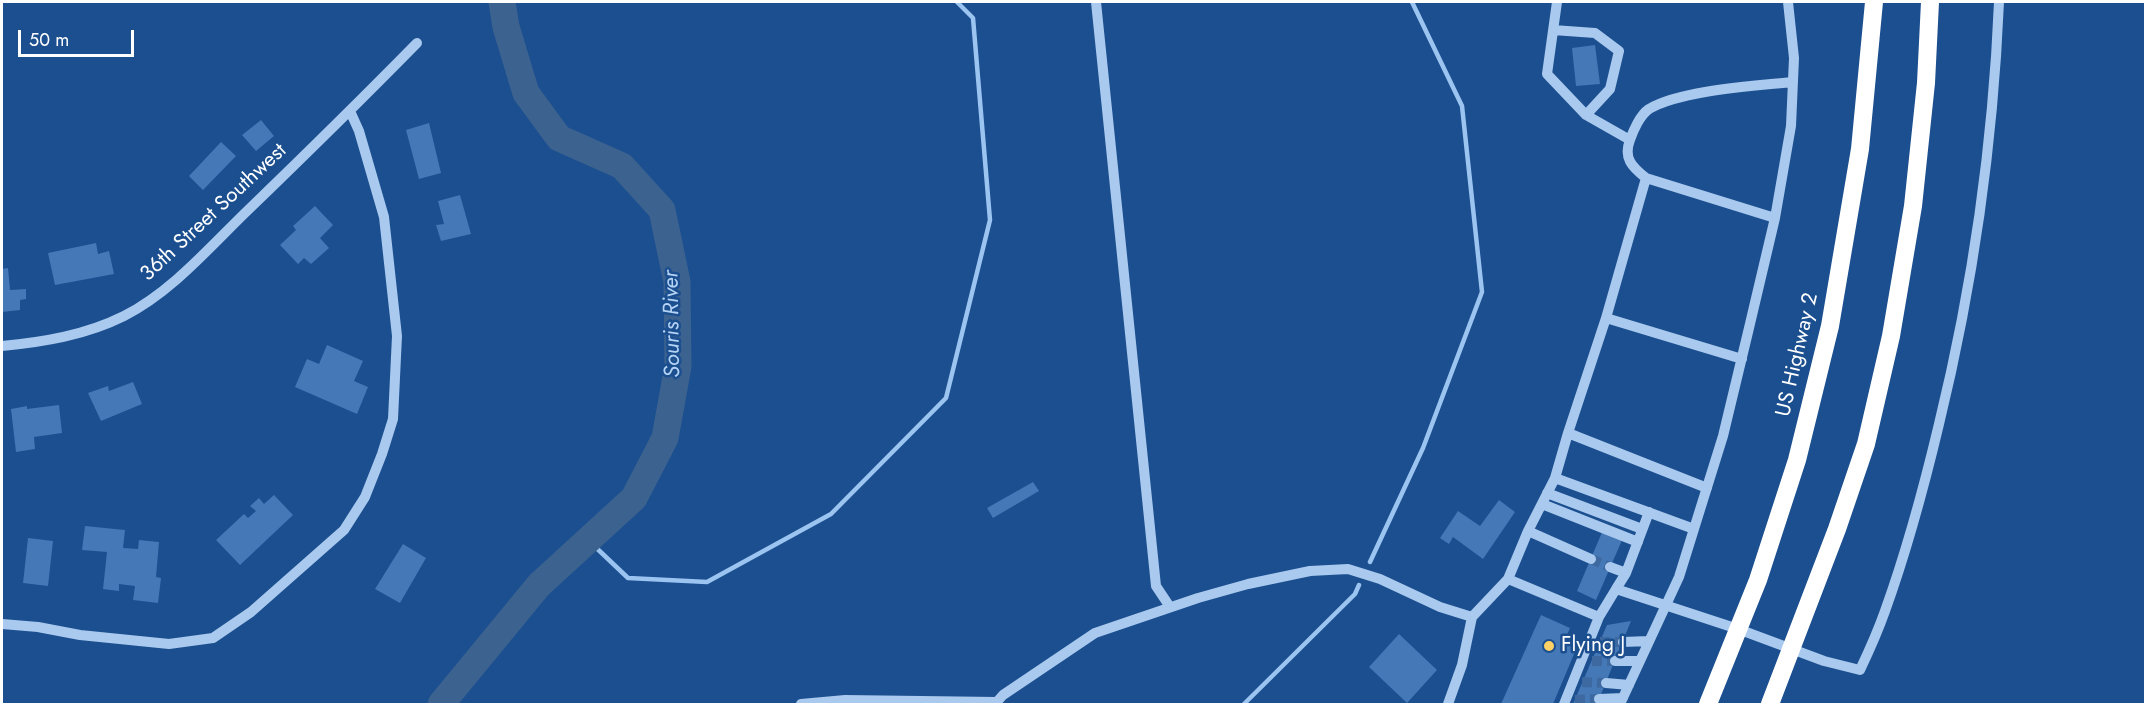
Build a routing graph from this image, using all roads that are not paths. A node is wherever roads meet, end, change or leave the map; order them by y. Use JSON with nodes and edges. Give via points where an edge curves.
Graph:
{"nodes":[{"id":1,"x":1096,"y":2,"type":"edge"},
{"id":2,"x":1557,"y":2,"type":"edge"},
{"id":3,"x":1788,"y":2,"type":"edge"},
{"id":4,"x":1874,"y":2,"type":"edge"},
{"id":5,"x":1922,"y":2,"type":"edge"},
{"id":6,"x":1930,"y":2,"type":"edge"},
{"id":7,"x":2000,"y":2,"type":"edge"},
{"id":8,"x":1553,"y":30,"type":"junction"},
{"id":9,"x":417,"y":43,"type":"dead end"},
{"id":10,"x":1793,"y":82,"type":"junction"},
{"id":11,"x":1926,"y":83,"type":"junction"},
{"id":12,"x":350,"y":111,"type":"junction"},
{"id":13,"x":1586,"y":115,"type":"junction"},
{"id":14,"x":1630,"y":140,"type":"junction"},
{"id":15,"x":1646,"y":178,"type":"junction"},
{"id":16,"x":1775,"y":218,"type":"junction"},
{"id":17,"x":1606,"y":318,"type":"junction"},
{"id":18,"x":2,"y":346,"type":"edge"},
{"id":19,"x":1742,"y":359,"type":"junction"},
{"id":20,"x":1568,"y":434,"type":"junction"},
{"id":21,"x":1555,"y":478,"type":"junction"},
{"id":22,"x":1707,"y":488,"type":"junction"},
{"id":23,"x":1547,"y":493,"type":"junction"},
{"id":24,"x":1542,"y":504,"type":"junction"},
{"id":25,"x":1649,"y":512,"type":"junction"},
{"id":26,"x":1642,"y":529,"type":"junction"},
{"id":27,"x":1694,"y":529,"type":"junction"},
{"id":28,"x":1528,"y":531,"type":"junction"},
{"id":29,"x":1638,"y":542,"type":"junction"},
{"id":30,"x":1591,"y":559,"type":"tunnel mouth"},
{"id":31,"x":1610,"y":567,"type":"tunnel mouth"},
{"id":32,"x":1626,"y":573,"type":"junction"},
{"id":33,"x":1508,"y":579,"type":"junction"},
{"id":34,"x":1616,"y":590,"type":"junction"},
{"id":35,"x":1666,"y":605,"type":"junction"},
{"id":36,"x":1170,"y":607,"type":"junction"},
{"id":37,"x":1472,"y":617,"type":"junction"},
{"id":38,"x":1599,"y":617,"type":"junction"},
{"id":39,"x":2,"y":624,"type":"edge"},
{"id":40,"x":1738,"y":629,"type":"junction"},
{"id":41,"x":1649,"y":641,"type":"junction"},
{"id":42,"x":1623,"y":642,"type":"tunnel mouth"},
{"id":43,"x":1791,"y":648,"type":"junction"},
{"id":44,"x":1615,"y":661,"type":"tunnel mouth"},
{"id":45,"x":1640,"y":661,"type":"junction"},
{"id":46,"x":1606,"y":683,"type":"tunnel mouth"},
{"id":47,"x":1629,"y":685,"type":"junction"},
{"id":48,"x":1599,"y":699,"type":"dead end"},
{"id":49,"x":1568,"y":701,"type":"edge"},
{"id":50,"x":1622,"y":701,"type":"edge"},
{"id":51,"x":996,"y":703,"type":"edge"},
{"id":52,"x":801,"y":705,"type":"edge"},
{"id":53,"x":1448,"y":705,"type":"edge"},
{"id":54,"x":1708,"y":705,"type":"edge"},
{"id":55,"x":1770,"y":705,"type":"edge"}],
"edges":[{"from":1,"to":36,"type":"street","via":[[1156,586]]},
{"from":2,"to":8,"type":"street"},
{"from":3,"to":10,"type":"street"},
{"from":4,"to":40,"type":"highway","name":"US Highway 2","via":[[1860,149],[1830,326],[1797,460]]},
{"from":5,"to":11,"type":"highway"},
{"from":6,"to":11,"type":"highway"},
{"from":7,"to":43,"type":"street","via":[[1996,75],[1971,273],[1952,371],[1908,543],[1885,613],[1860,670]]},
{"from":8,"to":13,"type":"street","via":[[1547,74]]},
{"from":8,"to":13,"type":"street","via":[[1595,33],[1619,51],[1610,89]]},
{"from":9,"to":12,"type":"street","name":"36th Street Southwest"},
{"from":10,"to":14,"type":"street","via":[[1729,88],[1676,99],[1647,110]]},
{"from":10,"to":16,"type":"street","via":[[1791,126]]},
{"from":11,"to":43,"type":"highway","via":[[1913,206],[1891,336],[1866,444]]},
{"from":12,"to":18,"type":"street","name":"36th Street Southwest","via":[[164,291],[125,315],[81,333]]},
{"from":12,"to":39,"type":"street","via":[[384,216],[397,336],[393,420],[365,496],[344,530],[251,612],[213,638],[170,644]]},
{"from":13,"to":14,"type":"street"},
{"from":14,"to":15,"type":"street","via":[[1626,150],[1632,167]]},
{"from":15,"to":16,"type":"street"},
{"from":15,"to":17,"type":"street"},
{"from":16,"to":19,"type":"street"},
{"from":17,"to":19,"type":"street"},
{"from":17,"to":20,"type":"street"},
{"from":19,"to":22,"type":"street"},
{"from":20,"to":21,"type":"street"},
{"from":20,"to":22,"type":"street"},
{"from":21,"to":23,"type":"street"},
{"from":21,"to":25,"type":"street"},
{"from":22,"to":27,"type":"street"},
{"from":23,"to":24,"type":"street"},
{"from":23,"to":26,"type":"street"},
{"from":24,"to":28,"type":"street"},
{"from":24,"to":29,"type":"street"},
{"from":25,"to":26,"type":"street"},
{"from":25,"to":27,"type":"street"},
{"from":26,"to":29,"type":"street"},
{"from":27,"to":35,"type":"street"},
{"from":28,"to":30,"type":"street"},
{"from":28,"to":33,"type":"street"},
{"from":29,"to":32,"type":"street"},
{"from":31,"to":32,"type":"street"},
{"from":32,"to":34,"type":"street"},
{"from":33,"to":37,"type":"street"},
{"from":33,"to":38,"type":"street"},
{"from":34,"to":35,"type":"street"},
{"from":34,"to":38,"type":"street"},
{"from":35,"to":40,"type":"street"},
{"from":35,"to":41,"type":"street"},
{"from":36,"to":37,"type":"street","via":[[1310,570],[1348,569]]},
{"from":36,"to":51,"type":"street","via":[[1095,633]]},
{"from":37,"to":53,"type":"street"},
{"from":38,"to":49,"type":"street","via":[[1594,642]]},
{"from":40,"to":43,"type":"street"},
{"from":40,"to":54,"type":"highway","name":"US Highway 2"},
{"from":41,"to":42,"type":"street"},
{"from":41,"to":45,"type":"street"},
{"from":43,"to":55,"type":"highway"},
{"from":44,"to":45,"type":"street"},
{"from":45,"to":47,"type":"street"},
{"from":46,"to":47,"type":"street"},
{"from":47,"to":50,"type":"street"},
{"from":48,"to":50,"type":"street"},
{"from":51,"to":52,"type":"street","via":[[845,700]]}]}
